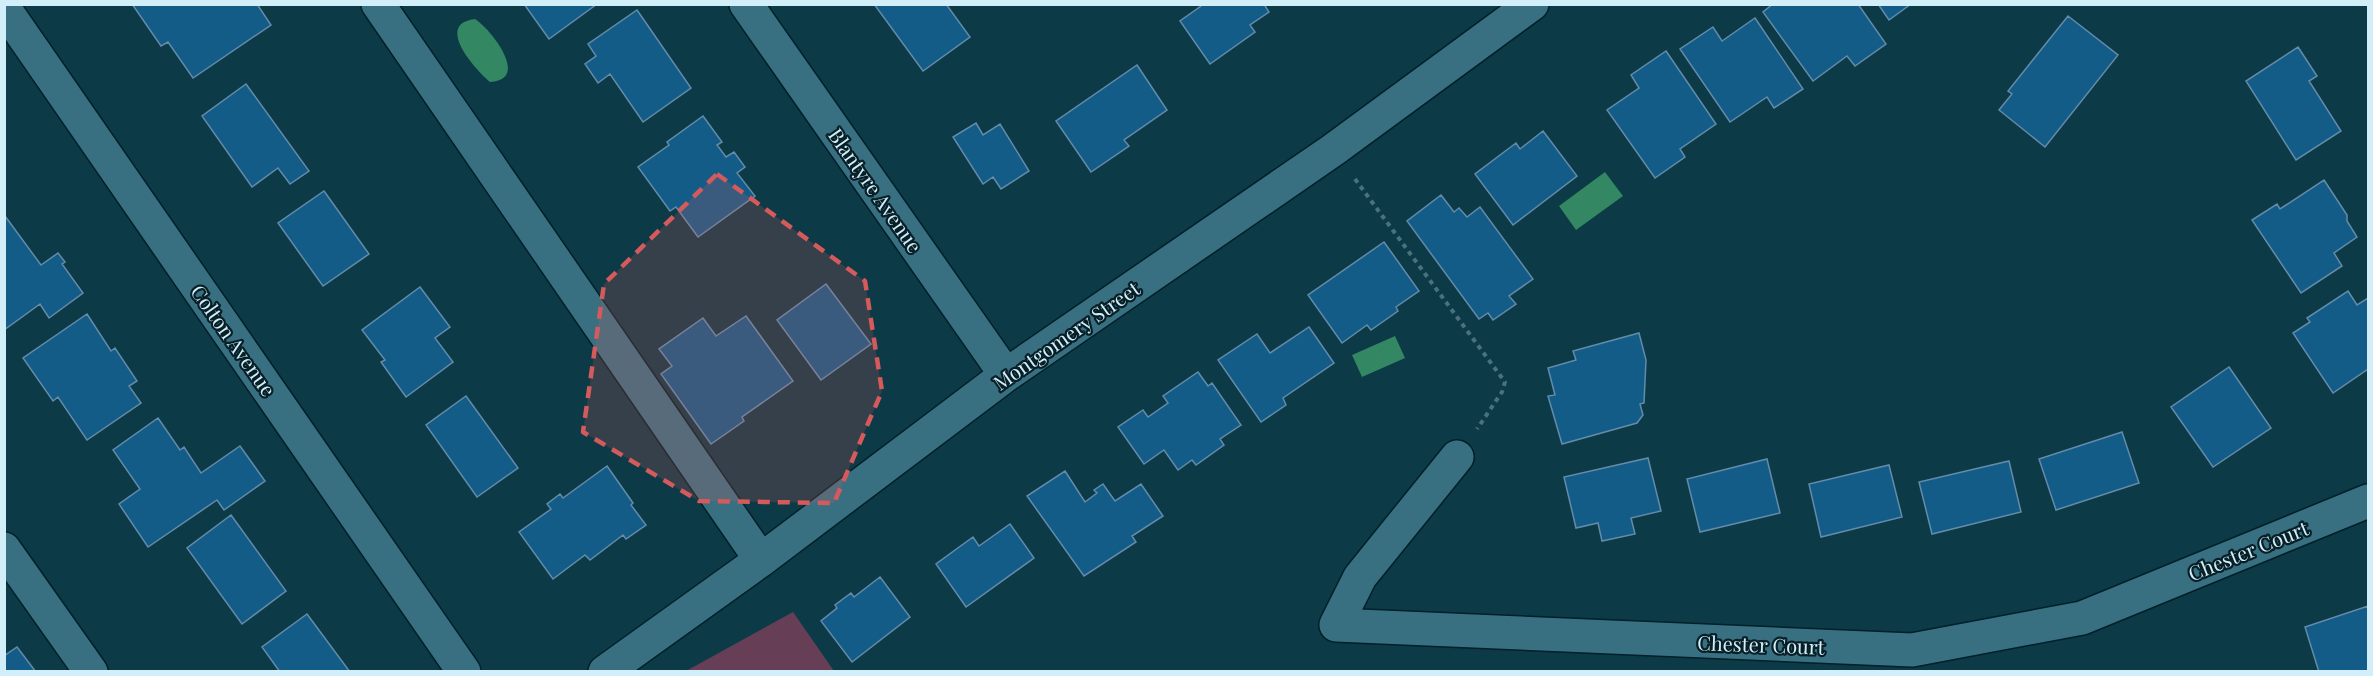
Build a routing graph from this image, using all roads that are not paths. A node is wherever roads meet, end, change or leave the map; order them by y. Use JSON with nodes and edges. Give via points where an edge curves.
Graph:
{"nodes":[{"id":1,"x":378,"y":4,"type":"edge"},
{"id":2,"x":746,"y":4,"type":"edge"},
{"id":3,"x":1532,"y":4,"type":"edge"},
{"id":4,"x":4,"y":8,"type":"edge"},
{"id":5,"x":1006,"y":375,"type":"junction"},
{"id":6,"x":1457,"y":457,"type":"road end"},
{"id":7,"x":2368,"y":501,"type":"edge"},
{"id":8,"x":4,"y":549,"type":"edge"},
{"id":9,"x":761,"y":560,"type":"junction"},
{"id":10,"x":91,"y":672,"type":"edge"},
{"id":11,"x":464,"y":672,"type":"edge"},
{"id":12,"x":605,"y":672,"type":"edge"}],
"edges":[{"from":1,"to":9,"type":"street"},
{"from":2,"to":5,"type":"street","name":"Blantyre Avenue"},
{"from":3,"to":5,"type":"street","name":"Montgomery Street","via":[[1333,150]]},
{"from":4,"to":11,"type":"street","name":"Colton Avenue"},
{"from":5,"to":9,"type":"street","name":"Montgomery Street"},
{"from":6,"to":7,"type":"street","name":"Chester Court","via":[[1359,576],[1336,626],[1912,650],[2082,618]]},
{"from":8,"to":10,"type":"street"},
{"from":9,"to":12,"type":"street","name":"Montgomery Street"}]}
